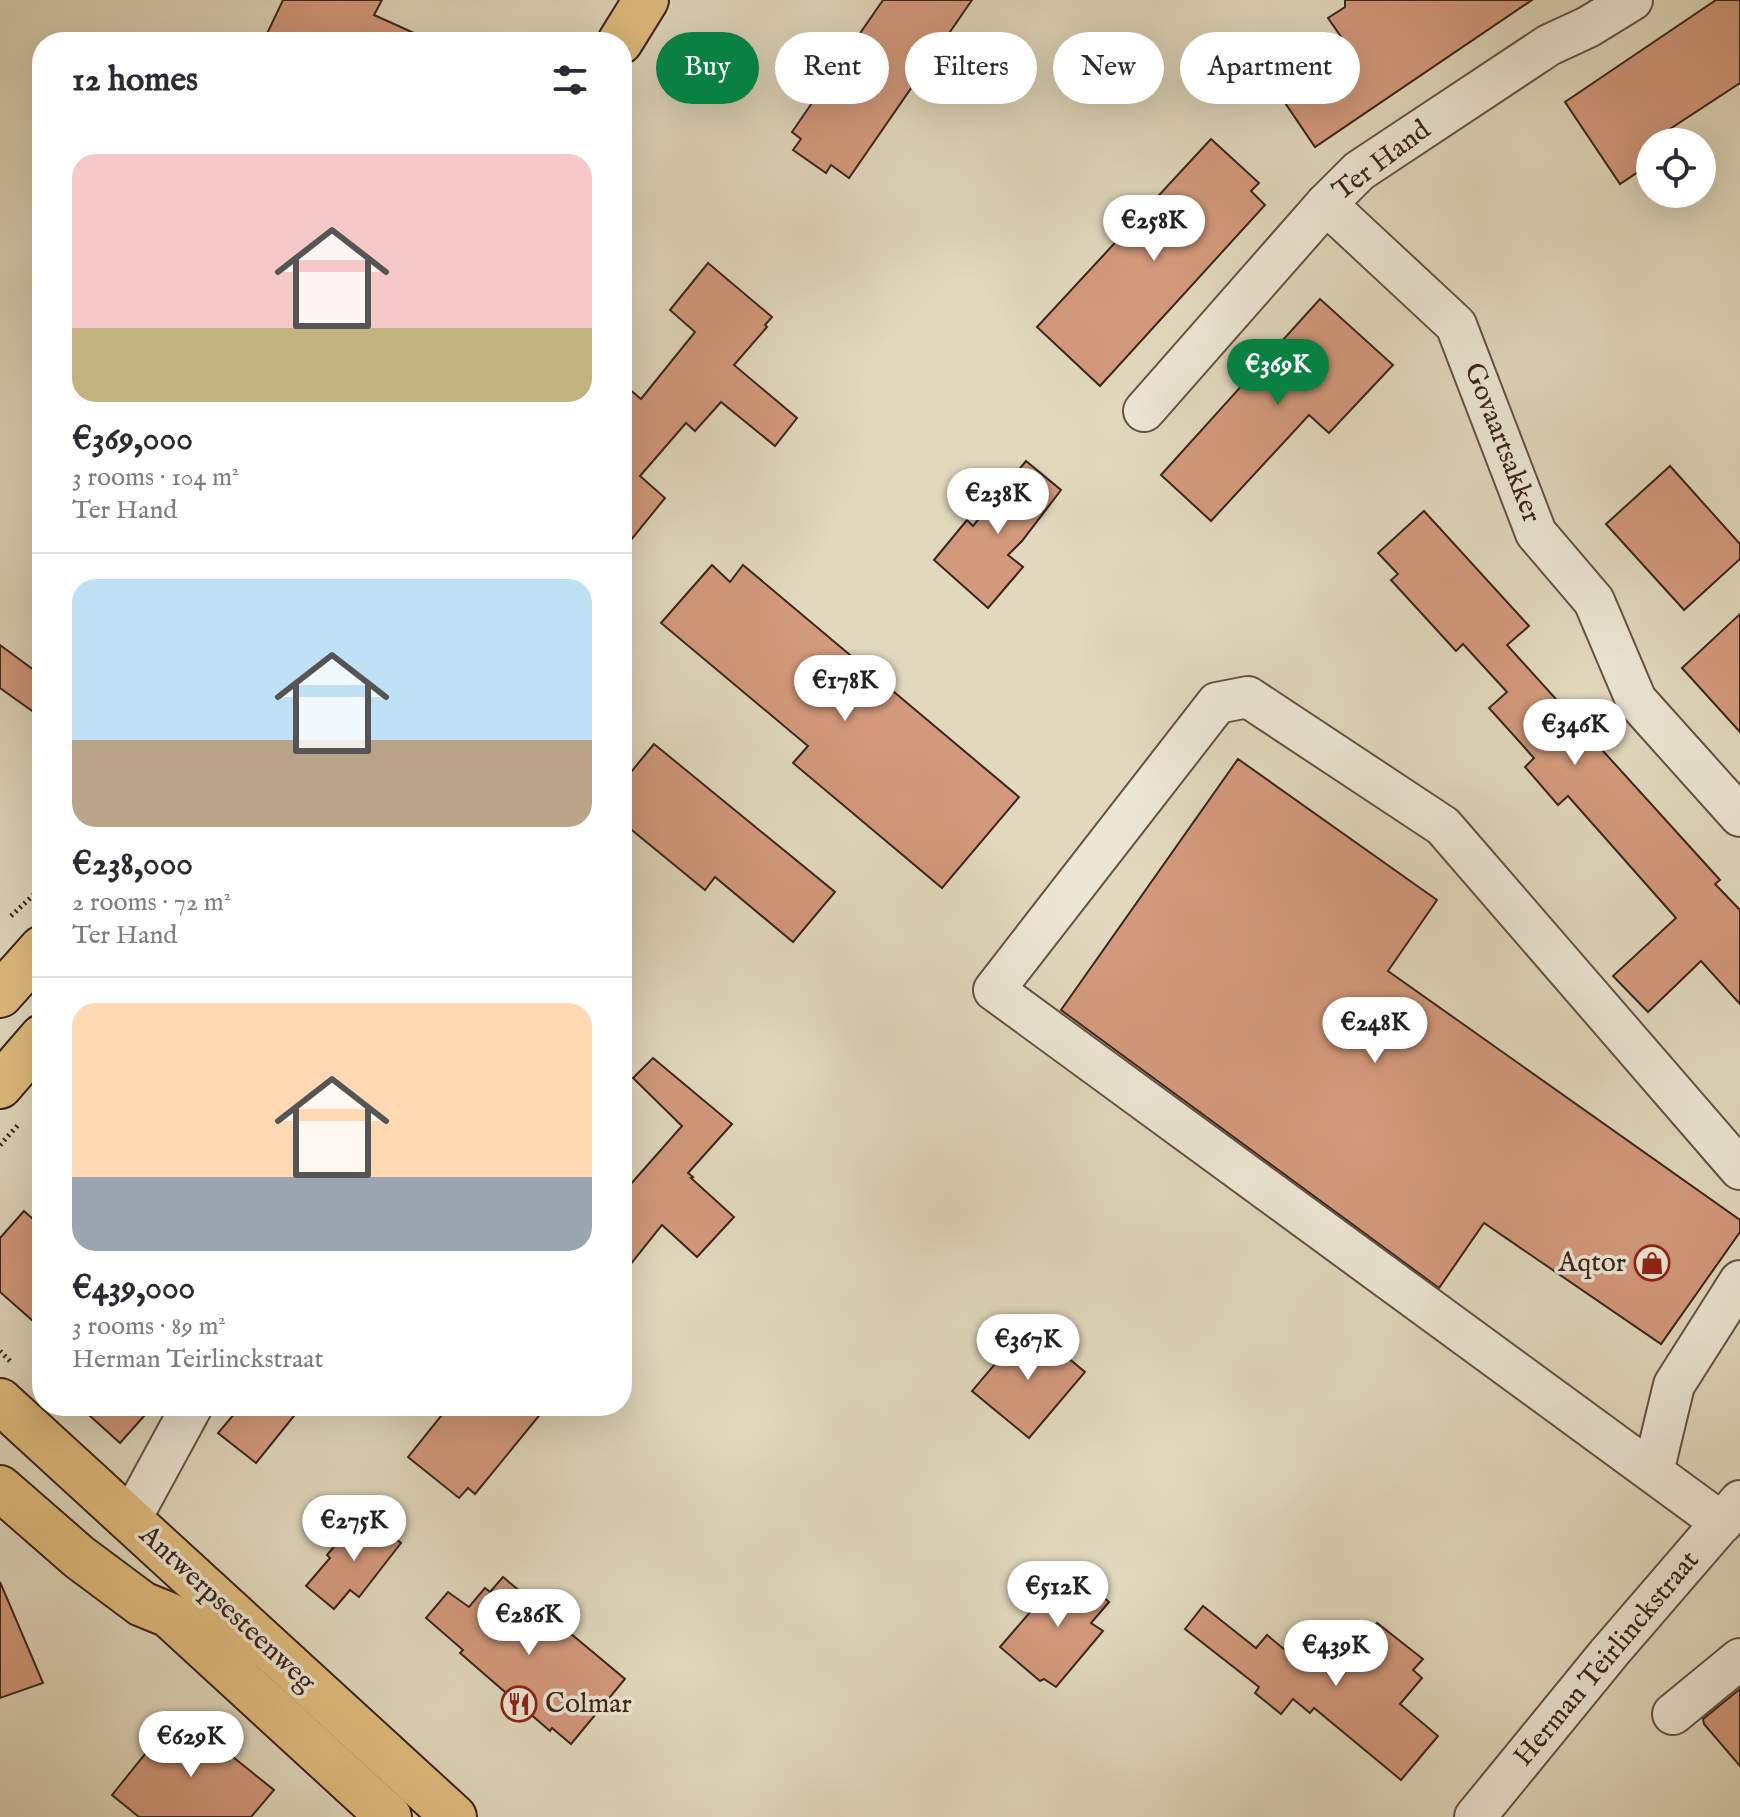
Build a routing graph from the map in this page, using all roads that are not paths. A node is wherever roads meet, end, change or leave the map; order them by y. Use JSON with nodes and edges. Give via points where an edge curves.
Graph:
{"nodes":[{"id":1,"x":646,"y":0,"type":"edge"},
{"id":2,"x":1632,"y":0,"type":"edge"},
{"id":3,"x":626,"y":32,"type":"edge"},
{"id":4,"x":1326,"y":204,"type":"junction"},
{"id":5,"x":1144,"y":411,"type":"dead end"},
{"id":6,"x":1740,"y":816,"type":"edge"},
{"id":7,"x":32,"y":959,"type":"edge"},
{"id":8,"x":0,"y":995,"type":"edge"},
{"id":9,"x":32,"y":1049,"type":"edge"},
{"id":10,"x":0,"y":1086,"type":"edge"},
{"id":11,"x":1740,"y":1169,"type":"edge"},
{"id":12,"x":1740,"y":1281,"type":"edge"},
{"id":13,"x":22,"y":1410,"type":"edge"},
{"id":14,"x":187,"y":1416,"type":"edge"},
{"id":15,"x":1653,"y":1472,"type":"junction"},
{"id":16,"x":0,"y":1488,"type":"edge"},
{"id":17,"x":1731,"y":1512,"type":"edge"},
{"id":18,"x":130,"y":1520,"type":"junction"},
{"id":19,"x":1740,"y":1659,"type":"edge"},
{"id":20,"x":1673,"y":1714,"type":"dead end"},
{"id":21,"x":389,"y":1817,"type":"edge"},
{"id":22,"x":454,"y":1817,"type":"edge"},
{"id":23,"x":1475,"y":1817,"type":"edge"}],
"edges":[{"from":1,"to":3,"type":"main road"},
{"from":2,"to":4,"type":"street","name":"Ter Hand","via":[[1549,45],[1426,126],[1359,171]]},
{"from":4,"to":5,"type":"street","name":"Ter Hand"},
{"from":4,"to":6,"type":"street","name":"Govaartsakker","via":[[1456,325],[1536,533],[1594,601],[1636,700]]},
{"from":7,"to":8,"type":"main road"},
{"from":9,"to":10,"type":"main road"},
{"from":11,"to":15,"type":"street","via":[[1443,826],[1248,697],[1217,703],[994,990]]},
{"from":12,"to":15,"type":"street","via":[[1674,1385]]},
{"from":13,"to":18,"type":"main road","name":"Antwerpsesteenweg"},
{"from":14,"to":18,"type":"street"},
{"from":15,"to":17,"type":"street"},
{"from":16,"to":21,"type":"main road","name":"Antwerpsesteenweg","via":[[79,1557],[142,1604],[169,1615]]},
{"from":17,"to":23,"type":"street","name":"Herman Teirlinckstraat"},
{"from":18,"to":22,"type":"main road","name":"Antwerpsesteenweg"},
{"from":19,"to":20,"type":"street"}]}
